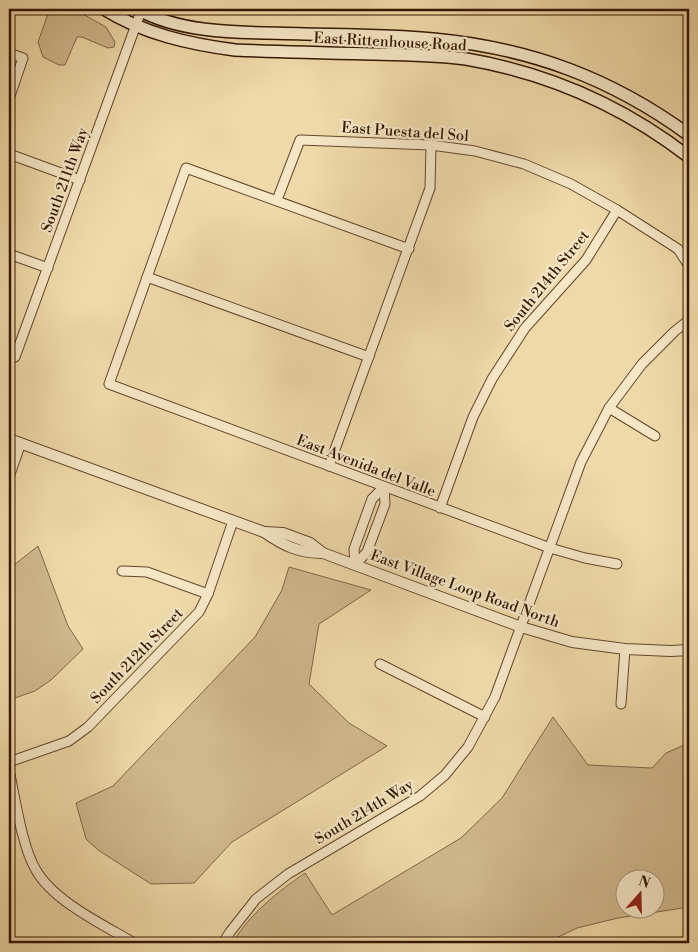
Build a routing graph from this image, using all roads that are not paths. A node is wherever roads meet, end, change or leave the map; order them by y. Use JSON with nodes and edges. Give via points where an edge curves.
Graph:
{"nodes":[{"id":1,"x":104,"y":9,"type":"edge"},
{"id":2,"x":139,"y":10,"type":"edge"},
{"id":3,"x":135,"y":26,"type":"junction"},
{"id":4,"x":9,"y":53,"type":"edge"},
{"id":5,"x":9,"y":99,"type":"edge"},
{"id":6,"x":689,"y":135,"type":"edge"},
{"id":7,"x":432,"y":145,"type":"junction"},
{"id":8,"x":9,"y":154,"type":"edge"},
{"id":9,"x":689,"y":157,"type":"edge"},
{"id":10,"x":80,"y":180,"type":"junction"},
{"id":11,"x":277,"y":200,"type":"junction"},
{"id":12,"x":617,"y":210,"type":"junction"},
{"id":13,"x":409,"y":248,"type":"junction"},
{"id":14,"x":9,"y":254,"type":"edge"},
{"id":15,"x":689,"y":266,"type":"edge"},
{"id":16,"x":48,"y":268,"type":"junction"},
{"id":17,"x":147,"y":277,"type":"junction"},
{"id":18,"x":689,"y":320,"type":"edge"},
{"id":19,"x":12,"y":356,"type":"edge"},
{"id":20,"x":369,"y":358,"type":"junction"},
{"id":21,"x":609,"y":408,"type":"junction"},
{"id":22,"x":655,"y":436,"type":"dead end"},
{"id":23,"x":9,"y":438,"type":"edge"},
{"id":24,"x":21,"y":443,"type":"junction"},
{"id":25,"x":329,"y":466,"type":"junction"},
{"id":26,"x":9,"y":477,"type":"edge"},
{"id":27,"x":384,"y":487,"type":"junction"},
{"id":28,"x":440,"y":508,"type":"junction"},
{"id":29,"x":233,"y":521,"type":"junction"},
{"id":30,"x":550,"y":548,"type":"junction"},
{"id":31,"x":616,"y":564,"type":"dead end"},
{"id":32,"x":355,"y":565,"type":"junction"},
{"id":33,"x":122,"y":571,"type":"dead end"},
{"id":34,"x":208,"y":594,"type":"junction"},
{"id":35,"x":521,"y":627,"type":"junction"},
{"id":36,"x":625,"y":650,"type":"junction"},
{"id":37,"x":689,"y":650,"type":"edge"},
{"id":38,"x":380,"y":664,"type":"dead end"},
{"id":39,"x":621,"y":704,"type":"dead end"},
{"id":40,"x":485,"y":717,"type":"junction"},
{"id":41,"x":9,"y":762,"type":"edge"},
{"id":42,"x":9,"y":770,"type":"edge"},
{"id":43,"x":134,"y":943,"type":"edge"},
{"id":44,"x":223,"y":943,"type":"edge"}],
"edges":[{"from":1,"to":3,"type":"main road","name":"East Rittenhouse Road"},
{"from":2,"to":3,"type":"street","name":"South 211th Way"},
{"from":2,"to":6,"type":"main road","name":"East Rittenhouse Road","via":[[209,30],[432,38],[513,51],[602,82],[646,105]]},
{"from":3,"to":9,"type":"main road","name":"East Rittenhouse Road","via":[[170,38],[235,50],[428,56],[500,66],[535,75],[605,103],[635,119]]},
{"from":3,"to":10,"type":"street","name":"South 211th Way"},
{"from":4,"to":5,"type":"street","via":[[23,58]]},
{"from":7,"to":11,"type":"street","name":"East Puesta del Sol","via":[[300,140]]},
{"from":7,"to":12,"type":"street","name":"East Puesta del Sol","via":[[475,151],[524,164],[571,184]]},
{"from":7,"to":13,"type":"street","via":[[430,188]]},
{"from":8,"to":10,"type":"street"},
{"from":10,"to":16,"type":"street","name":"South 211th Way"},
{"from":11,"to":13,"type":"street"},
{"from":11,"to":17,"type":"street","via":[[186,168]]},
{"from":12,"to":15,"type":"street","name":"East Puesta del Sol","via":[[678,249]]},
{"from":12,"to":28,"type":"street","name":"South 214th Street","via":[[586,260],[525,328],[492,379],[473,418]]},
{"from":13,"to":20,"type":"street"},
{"from":14,"to":16,"type":"street"},
{"from":16,"to":19,"type":"street","name":"South 211th Way"},
{"from":17,"to":20,"type":"street"},
{"from":17,"to":25,"type":"street","name":"East Avenida del Valle","via":[[109,384]]},
{"from":18,"to":21,"type":"street","name":"South 214th Way","via":[[642,364]]},
{"from":20,"to":25,"type":"street"},
{"from":21,"to":22,"type":"street"},
{"from":21,"to":30,"type":"street","name":"South 214th Way","via":[[581,462]]},
{"from":23,"to":24,"type":"street","name":"East Village Loop Road North"},
{"from":24,"to":26,"type":"street"},
{"from":24,"to":29,"type":"street","name":"East Village Loop Road North"},
{"from":25,"to":27,"type":"street","name":"East Avenida del Valle"},
{"from":27,"to":28,"type":"street","name":"East Avenida del Valle"},
{"from":27,"to":32,"type":"street","via":[[385,504],[366,552]]},
{"from":27,"to":32,"type":"street","via":[[372,499],[354,548]]},
{"from":28,"to":30,"type":"street","name":"East Avenida del Valle"},
{"from":29,"to":32,"type":"street","name":"East Village Loop Road North","via":[[264,532],[283,533]]},
{"from":29,"to":34,"type":"street","name":"South 212th Street"},
{"from":30,"to":31,"type":"street","name":"East Avenida del Valle"},
{"from":30,"to":35,"type":"street","name":"South 214th Way"},
{"from":32,"to":35,"type":"street","name":"East Village Loop Road North"},
{"from":33,"to":34,"type":"street","via":[[148,572]]},
{"from":34,"to":41,"type":"street","name":"South 212th Street","via":[[199,612],[88,727],[69,741]]},
{"from":35,"to":36,"type":"street","name":"East Village Loop Road North","via":[[572,642]]},
{"from":35,"to":40,"type":"street","name":"South 214th Way"},
{"from":36,"to":37,"type":"street","name":"East Village Loop Road North"},
{"from":36,"to":39,"type":"street"},
{"from":38,"to":40,"type":"street"},
{"from":40,"to":44,"type":"street","name":"South 214th Way","via":[[468,747],[426,791],[288,874],[256,899]]},
{"from":42,"to":43,"type":"street","via":[[27,850],[35,870],[64,900]]}]}
